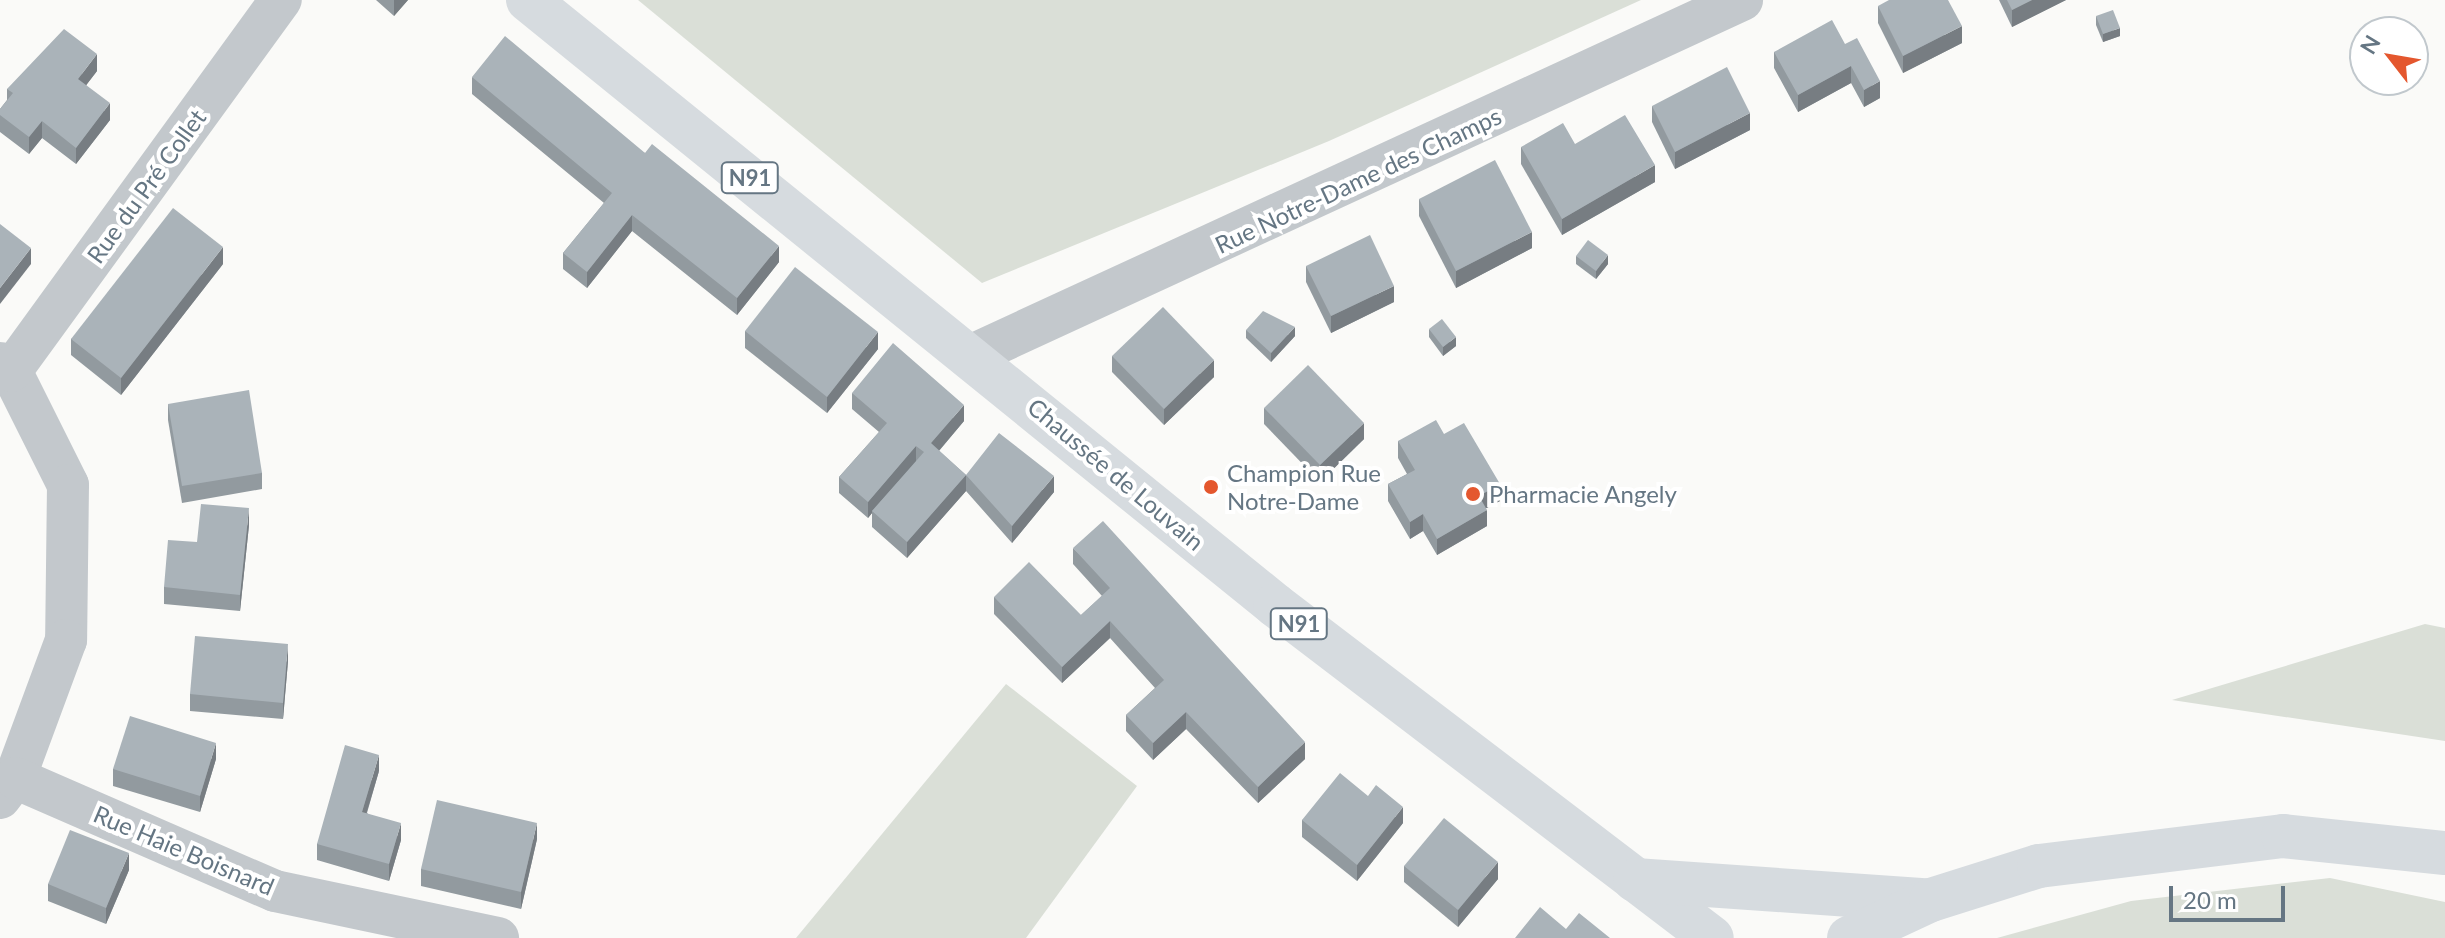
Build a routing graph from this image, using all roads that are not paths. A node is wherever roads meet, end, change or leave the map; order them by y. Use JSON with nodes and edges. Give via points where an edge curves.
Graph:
{"nodes":[{"id":1,"x":281,"y":0,"type":"edge"},
{"id":2,"x":528,"y":0,"type":"edge"},
{"id":3,"x":1742,"y":0,"type":"edge"},
{"id":4,"x":972,"y":355,"type":"junction"},
{"id":5,"x":6,"y":367,"type":"edge"},
{"id":6,"x":7,"y":788,"type":"edge"},
{"id":7,"x":2445,"y":853,"type":"edge"},
{"id":8,"x":1635,"y":880,"type":"junction"},
{"id":9,"x":1931,"y":900,"type":"junction"},
{"id":10,"x":498,"y":938,"type":"edge"},
{"id":11,"x":1712,"y":938,"type":"edge"},
{"id":12,"x":1849,"y":938,"type":"edge"}],
"edges":[{"from":1,"to":5,"type":"street","name":"Rue du Pré Collet"},
{"from":2,"to":4,"type":"main road","name":"Chaussée de Louvain","number":"N91"},
{"from":3,"to":4,"type":"street","name":"Rue Notre-Dame des Champs"},
{"from":4,"to":8,"type":"main road","name":"Chaussée de Louvain","number":"N91","via":[[1310,633]]},
{"from":5,"to":6,"type":"street","via":[[68,485],[66,640]]},
{"from":6,"to":10,"type":"street","name":"Rue Haie Boisnard","via":[[275,891]]},
{"from":7,"to":9,"type":"main road","via":[[2283,836],[2039,866]]},
{"from":8,"to":9,"type":"main road"},
{"from":8,"to":11,"type":"main road","name":"Chaussée de Louvain","number":"N91"},
{"from":9,"to":12,"type":"main road"}]}
